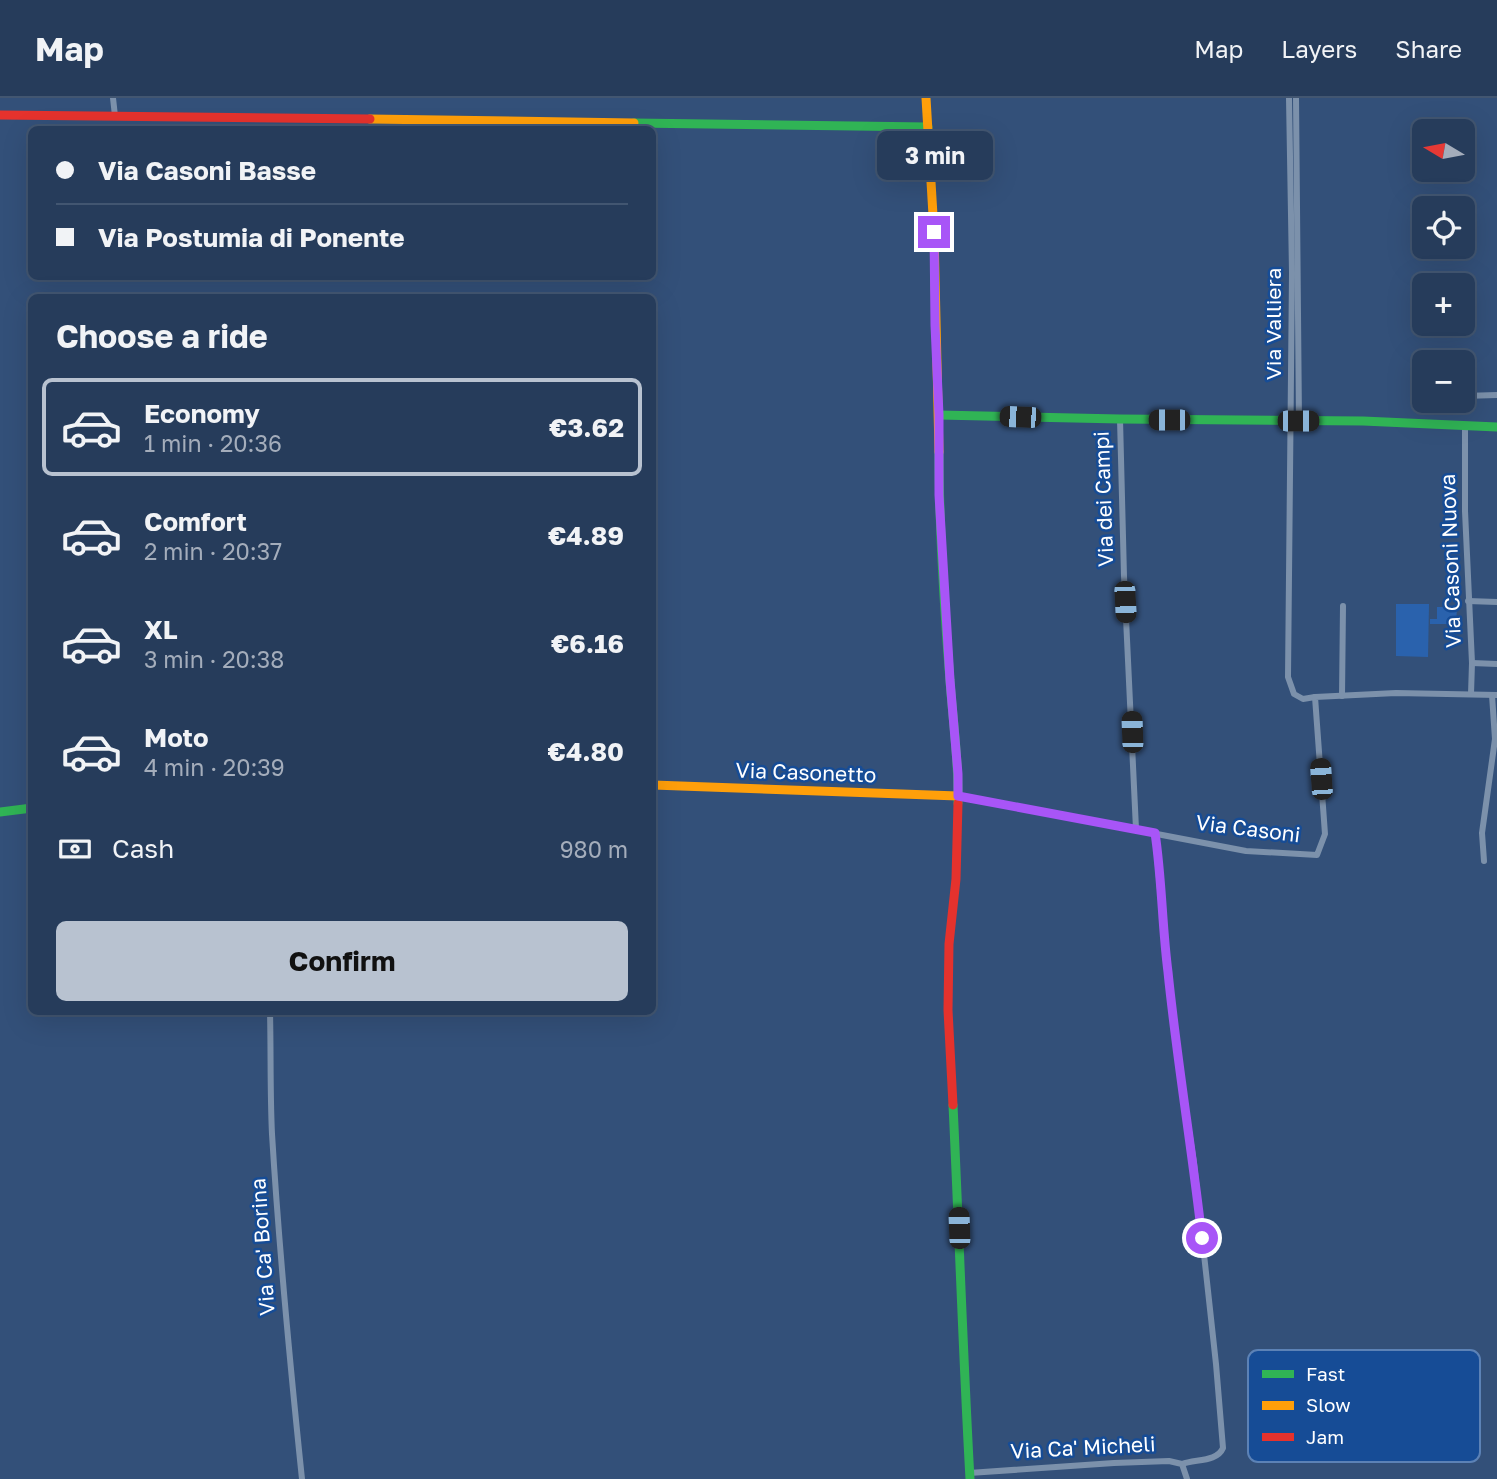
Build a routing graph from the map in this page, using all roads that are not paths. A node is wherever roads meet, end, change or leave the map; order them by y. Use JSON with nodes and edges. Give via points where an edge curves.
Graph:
{"nodes":[{"id":1,"x":113,"y":98,"type":"edge"},
{"id":2,"x":926,"y":98,"type":"edge"},
{"id":3,"x":1289,"y":98,"type":"edge"},
{"id":4,"x":1296,"y":98,"type":"edge"},
{"id":5,"x":0,"y":115,"type":"edge"},
{"id":6,"x":115,"y":116,"type":"junction"},
{"id":7,"x":928,"y":127,"type":"junction"},
{"id":8,"x":1295,"y":272,"type":"junction"},
{"id":9,"x":1497,"y":395,"type":"edge"},
{"id":10,"x":1475,"y":396,"type":"edge"},
{"id":11,"x":939,"y":415,"type":"junction"},
{"id":12,"x":1119,"y":419,"type":"junction"},
{"id":13,"x":1295,"y":420,"type":"junction"},
{"id":14,"x":1465,"y":426,"type":"junction"},
{"id":15,"x":1497,"y":427,"type":"edge"},
{"id":16,"x":1468,"y":601,"type":"junction"},
{"id":17,"x":1497,"y":602,"type":"edge"},
{"id":18,"x":1343,"y":606,"type":"dead end"},
{"id":19,"x":1472,"y":663,"type":"junction"},
{"id":20,"x":1497,"y":664,"type":"edge"},
{"id":21,"x":1471,"y":694,"type":"junction"},
{"id":22,"x":1495,"y":695,"type":"edge"},
{"id":23,"x":1315,"y":696,"type":"junction"},
{"id":24,"x":1342,"y":696,"type":"junction"},
{"id":25,"x":656,"y":785,"type":"edge"},
{"id":26,"x":958,"y":796,"type":"junction"},
{"id":27,"x":28,"y":808,"type":"edge"},
{"id":28,"x":0,"y":812,"type":"edge"},
{"id":29,"x":1136,"y":829,"type":"junction"},
{"id":30,"x":1155,"y":833,"type":"junction"},
{"id":31,"x":1484,"y":861,"type":"dead end"},
{"id":32,"x":270,"y":1015,"type":"edge"},
{"id":33,"x":1182,"y":1464,"type":"junction"},
{"id":34,"x":969,"y":1476,"type":"edge"},
{"id":35,"x":302,"y":1479,"type":"edge"},
{"id":36,"x":1187,"y":1479,"type":"edge"}],
"edges":[{"from":1,"to":6,"type":"street"},
{"from":2,"to":7,"type":"main road"},
{"from":3,"to":8,"type":"street","name":"Via Valliera"},
{"from":4,"to":8,"type":"street","name":"Via Valliera"},
{"from":5,"to":6,"type":"main road"},
{"from":6,"to":7,"type":"main road"},
{"from":7,"to":11,"type":"main road"},
{"from":8,"to":13,"type":"street","name":"Via Valliera"},
{"from":9,"to":10,"type":"street"},
{"from":11,"to":12,"type":"main road"},
{"from":11,"to":26,"type":"main road","via":[[939,495]]},
{"from":12,"to":13,"type":"main road"},
{"from":12,"to":29,"type":"street","name":"Via dei Campi"},
{"from":13,"to":14,"type":"main road"},
{"from":13,"to":23,"type":"street","name":"Via Valliera","via":[[1288,677],[1294,694],[1303,699]]},
{"from":14,"to":15,"type":"main road"},
{"from":14,"to":16,"type":"street","name":"Via Casoni Nuova"},
{"from":16,"to":17,"type":"street"},
{"from":16,"to":19,"type":"street","name":"Via Casoni Nuova"},
{"from":18,"to":24,"type":"street"},
{"from":19,"to":20,"type":"street"},
{"from":19,"to":21,"type":"street","name":"Via Casoni Nuova"},
{"from":21,"to":22,"type":"street"},
{"from":21,"to":24,"type":"street"},
{"from":22,"to":31,"type":"street","via":[[1495,739],[1482,833]]},
{"from":23,"to":24,"type":"street"},
{"from":23,"to":30,"type":"street","name":"Via Casoni","via":[[1325,834],[1317,855],[1246,851]]},
{"from":25,"to":26,"type":"main road","name":"Via Casonetto"},
{"from":26,"to":29,"type":"street"},
{"from":26,"to":34,"type":"main road","via":[[948,1010]]},
{"from":27,"to":28,"type":"main road"},
{"from":29,"to":30,"type":"street"},
{"from":30,"to":33,"type":"street","via":[[1223,1448],[1216,1457]]},
{"from":32,"to":35,"type":"street","name":"Via Ca' Borina","via":[[272,1132]]},
{"from":33,"to":34,"type":"street","name":"Via Ca' Micheli","via":[[1114,1463]]},
{"from":33,"to":36,"type":"street","name":"Via Ca' Micheli"}]}
